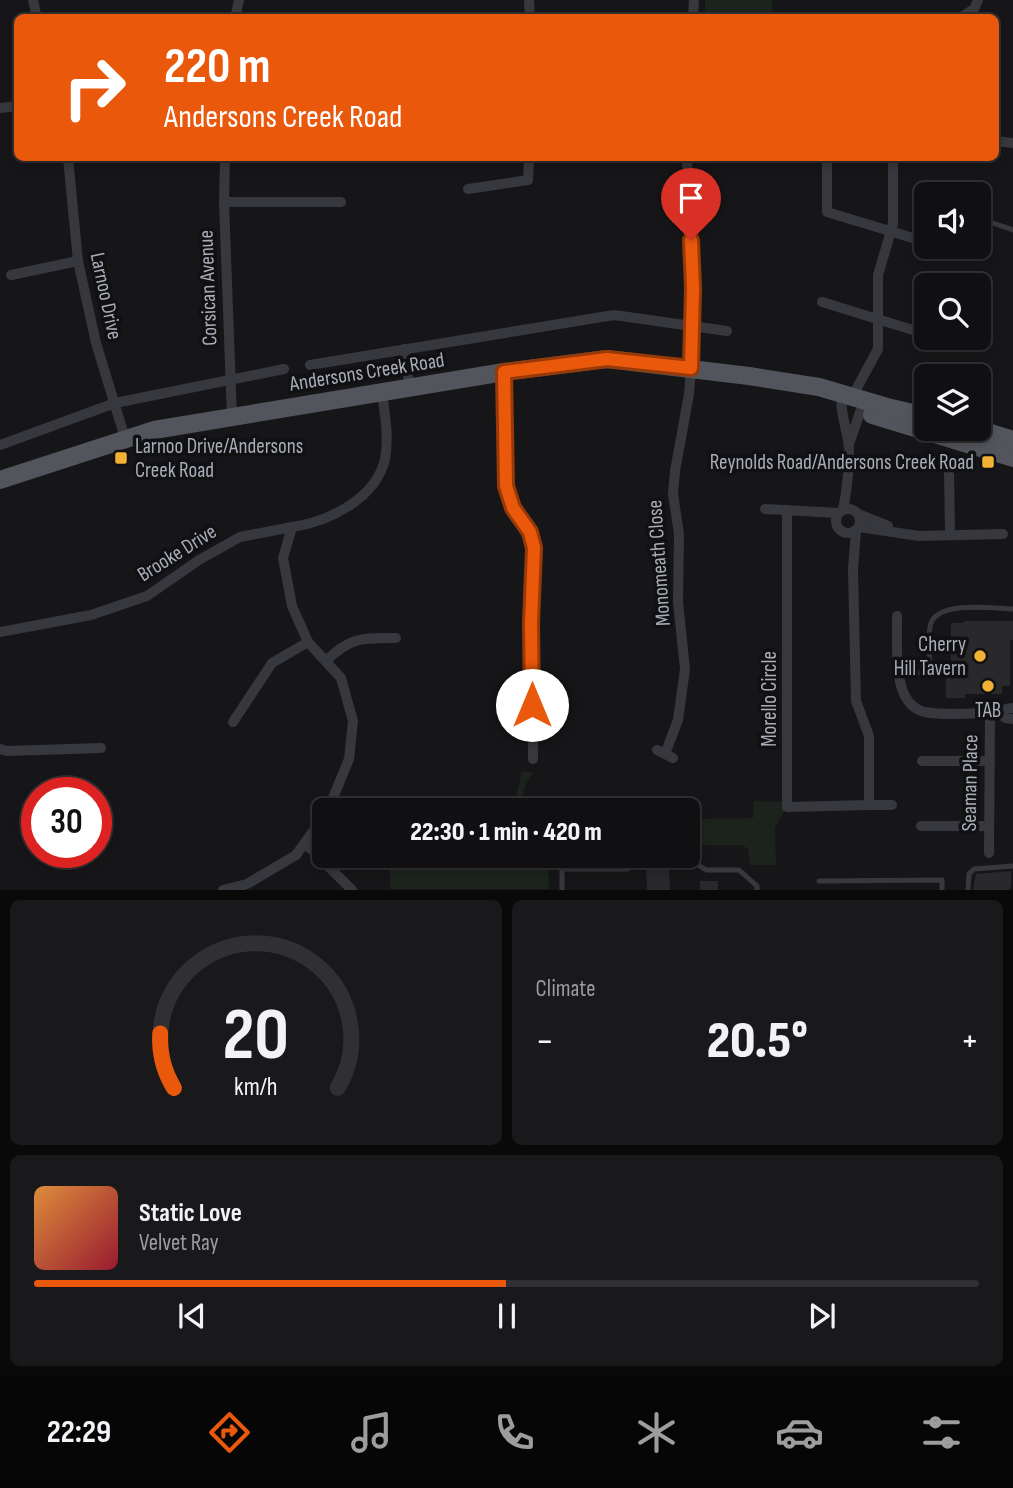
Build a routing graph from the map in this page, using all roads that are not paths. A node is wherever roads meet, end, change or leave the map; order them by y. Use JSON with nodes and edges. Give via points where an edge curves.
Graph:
{"nodes":[{"id":1,"x":978,"y":0,"type":"edge"},
{"id":2,"x":966,"y":14,"type":"edge"},
{"id":3,"x":68,"y":161,"type":"edge"},
{"id":4,"x":225,"y":161,"type":"edge"},
{"id":5,"x":529,"y":161,"type":"edge"},
{"id":6,"x":687,"y":161,"type":"edge"},
{"id":7,"x":827,"y":161,"type":"edge"},
{"id":8,"x":893,"y":161,"type":"edge"},
{"id":9,"x":468,"y":190,"type":"dead end"},
{"id":10,"x":224,"y":202,"type":"junction"},
{"id":11,"x":341,"y":202,"type":"dead end"},
{"id":12,"x":991,"y":222,"type":"edge"},
{"id":13,"x":1013,"y":230,"type":"edge"},
{"id":14,"x":891,"y":231,"type":"junction"},
{"id":15,"x":914,"y":238,"type":"edge"},
{"id":16,"x":78,"y":261,"type":"junction"},
{"id":17,"x":11,"y":275,"type":"dead end"},
{"id":18,"x":822,"y":302,"type":"dead end"},
{"id":19,"x":878,"y":319,"type":"junction"},
{"id":20,"x":692,"y":326,"type":"junction"},
{"id":21,"x":914,"y":330,"type":"edge"},
{"id":22,"x":727,"y":331,"type":"dead end"},
{"id":23,"x":404,"y":349,"type":"junction"},
{"id":24,"x":310,"y":365,"type":"dead end"},
{"id":25,"x":691,"y":368,"type":"junction"},
{"id":26,"x":284,"y":369,"type":"dead end"},
{"id":27,"x":504,"y":372,"type":"junction"},
{"id":28,"x":230,"y":380,"type":"junction"},
{"id":29,"x":410,"y":389,"type":"junction"},
{"id":30,"x":382,"y":393,"type":"junction"},
{"id":31,"x":852,"y":402,"type":"junction"},
{"id":32,"x":115,"y":403,"type":"junction"},
{"id":33,"x":914,"y":414,"type":"edge"},
{"id":34,"x":232,"y":417,"type":"junction"},
{"id":35,"x":991,"y":433,"type":"edge"},
{"id":36,"x":125,"y":438,"type":"junction"},
{"id":37,"x":1013,"y":440,"type":"edge"},
{"id":38,"x":0,"y":446,"type":"edge"},
{"id":39,"x":849,"y":447,"type":"junction"},
{"id":40,"x":1013,"y":458,"type":"edge"},
{"id":41,"x":950,"y":469,"type":"dead end"},
{"id":42,"x":0,"y":480,"type":"edge"},
{"id":43,"x":765,"y":509,"type":"dead end"},
{"id":44,"x":787,"y":510,"type":"junction"},
{"id":45,"x":802,"y":512,"type":"junction"},
{"id":46,"x":848,"y":512,"type":"junction"},
{"id":47,"x":292,"y":527,"type":"junction"},
{"id":48,"x":857,"y":529,"type":"junction"},
{"id":49,"x":841,"y":530,"type":"junction"},
{"id":50,"x":903,"y":533,"type":"junction"},
{"id":51,"x":950,"y":534,"type":"junction"},
{"id":52,"x":1003,"y":534,"type":"dead end"},
{"id":53,"x":853,"y":569,"type":"junction"},
{"id":54,"x":1013,"y":609,"type":"edge"},
{"id":55,"x":897,"y":616,"type":"dead end"},
{"id":56,"x":0,"y":632,"type":"edge"},
{"id":57,"x":396,"y":638,"type":"dead end"},
{"id":58,"x":308,"y":642,"type":"junction"},
{"id":59,"x":326,"y":661,"type":"junction"},
{"id":60,"x":900,"y":673,"type":"junction"},
{"id":61,"x":1013,"y":708,"type":"edge"},
{"id":62,"x":995,"y":713,"type":"junction"},
{"id":63,"x":1013,"y":719,"type":"edge"},
{"id":64,"x":233,"y":722,"type":"dead end"},
{"id":65,"x":101,"y":748,"type":"dead end"},
{"id":66,"x":0,"y":749,"type":"edge"},
{"id":67,"x":665,"y":754,"type":"dead end"},
{"id":68,"x":533,"y":759,"type":"dead end"},
{"id":69,"x":922,"y":761,"type":"dead end"},
{"id":70,"x":990,"y":761,"type":"junction"},
{"id":71,"x":333,"y":798,"type":"edge"},
{"id":72,"x":869,"y":805,"type":"junction"},
{"id":73,"x":891,"y":805,"type":"dead end"},
{"id":74,"x":921,"y":826,"type":"dead end"},
{"id":75,"x":989,"y":826,"type":"junction"},
{"id":76,"x":312,"y":833,"type":"edge"},
{"id":77,"x":305,"y":843,"type":"junction"},
{"id":78,"x":989,"y":853,"type":"dead end"},
{"id":79,"x":1013,"y":866,"type":"edge"},
{"id":80,"x":819,"y":881,"type":"dead end"},
{"id":81,"x":223,"y":890,"type":"edge"},
{"id":82,"x":352,"y":890,"type":"edge"},
{"id":83,"x":562,"y":890,"type":"edge"},
{"id":84,"x":757,"y":890,"type":"edge"},
{"id":85,"x":942,"y":890,"type":"edge"},
{"id":86,"x":968,"y":890,"type":"edge"}],
"edges":[{"from":1,"to":2,"type":"street"},
{"from":3,"to":16,"type":"street","name":"Larnoo Drive"},
{"from":4,"to":10,"type":"street","name":"Corsican Avenue"},
{"from":5,"to":9,"type":"street","via":[[528,180]]},
{"from":6,"to":20,"type":"street","name":"Monomeath Close"},
{"from":7,"to":14,"type":"street","via":[[827,212]]},
{"from":8,"to":14,"type":"street"},
{"from":10,"to":11,"type":"street"},
{"from":10,"to":28,"type":"street","name":"Corsican Avenue"},
{"from":12,"to":13,"type":"lane"},
{"from":14,"to":15,"type":"street"},
{"from":14,"to":19,"type":"street","via":[[878,275]]},
{"from":16,"to":17,"type":"street"},
{"from":16,"to":32,"type":"street","name":"Larnoo Drive"},
{"from":18,"to":19,"type":"street"},
{"from":19,"to":21,"type":"street"},
{"from":19,"to":31,"type":"street","via":[[878,349]]},
{"from":20,"to":22,"type":"street"},
{"from":20,"to":23,"type":"street","via":[[614,315]]},
{"from":20,"to":25,"type":"street","name":"Monomeath Close"},
{"from":23,"to":24,"type":"street"},
{"from":23,"to":29,"type":"street"},
{"from":25,"to":27,"type":"main road","name":"Andersons Creek Road","via":[[607,359]]},
{"from":25,"to":31,"type":"main road","name":"Andersons Creek Road","via":[[818,387]]},
{"from":25,"to":67,"type":"street","name":"Monomeath Close","via":[[673,494],[684,682],[678,720]]},
{"from":26,"to":28,"type":"street"},
{"from":27,"to":29,"type":"main road","name":"Andersons Creek Road"},
{"from":27,"to":68,"type":"street","via":[[506,486],[534,548]]},
{"from":28,"to":32,"type":"street"},
{"from":28,"to":34,"type":"street","name":"Corsican Avenue"},
{"from":29,"to":30,"type":"main road","name":"Andersons Creek Road"},
{"from":30,"to":34,"type":"main road","name":"Andersons Creek Road"},
{"from":30,"to":47,"type":"street","name":"Brooke Drive","via":[[387,435],[384,461],[372,485],[345,509],[316,524]]},
{"from":31,"to":33,"type":"main road","name":"Andersons Creek Road"},
{"from":31,"to":39,"type":"street"},
{"from":31,"to":39,"type":"street"},
{"from":31,"to":40,"type":"main road","name":"Andersons Creek Road"},
{"from":32,"to":36,"type":"street","name":"Larnoo Drive"},
{"from":32,"to":38,"type":"street"},
{"from":34,"to":36,"type":"main road","name":"Andersons Creek Road"},
{"from":35,"to":37,"type":"main road"},
{"from":36,"to":42,"type":"main road","name":"Andersons Creek Road"},
{"from":39,"to":46,"type":"street"},
{"from":41,"to":51,"type":"street"},
{"from":43,"to":44,"type":"street"},
{"from":44,"to":45,"type":"street"},
{"from":44,"to":72,"type":"street","name":"Morello Circle","via":[[788,807]]},
{"from":45,"to":46,"type":"street"},
{"from":45,"to":49,"type":"street"},
{"from":46,"to":48,"type":"street"},
{"from":46,"to":49,"type":"street","via":[[836,521]]},
{"from":46,"to":50,"type":"street"},
{"from":47,"to":56,"type":"street","name":"Brooke Drive","via":[[240,537],[136,600],[91,615]]},
{"from":47,"to":58,"type":"street","via":[[283,558],[292,606]]},
{"from":48,"to":49,"type":"street"},
{"from":48,"to":50,"type":"street"},
{"from":48,"to":53,"type":"street"},
{"from":49,"to":53,"type":"street"},
{"from":50,"to":51,"type":"street"},
{"from":51,"to":52,"type":"street"},
{"from":53,"to":72,"type":"street","via":[[856,701],[869,736]]},
{"from":54,"to":60,"type":"lane","via":[[949,608],[931,623],[930,673]]},
{"from":55,"to":60,"type":"street"},
{"from":57,"to":59,"type":"street","via":[[365,638],[341,646]]},
{"from":58,"to":59,"type":"street"},
{"from":58,"to":64,"type":"street","via":[[272,663]]},
{"from":59,"to":71,"type":"street","via":[[341,678],[354,721],[349,758]]},
{"from":60,"to":62,"type":"street","via":[[902,693],[912,706],[925,712]]},
{"from":61,"to":62,"type":"street"},
{"from":62,"to":63,"type":"street"},
{"from":62,"to":70,"type":"street","name":"Seaman Place"},
{"from":65,"to":66,"type":"street"},
{"from":69,"to":70,"type":"street"},
{"from":70,"to":75,"type":"street","name":"Seaman Place"},
{"from":72,"to":73,"type":"street","name":"Morello Circle"},
{"from":74,"to":75,"type":"street"},
{"from":75,"to":78,"type":"street","name":"Seaman Place"},
{"from":76,"to":77,"type":"street"},
{"from":77,"to":81,"type":"street","via":[[296,855],[247,884]]},
{"from":77,"to":82,"type":"street"},
{"from":79,"to":86,"type":"lane","via":[[974,869]]},
{"from":80,"to":85,"type":"lane","via":[[942,880]]},
{"from":83,"to":84,"type":"lane","via":[[562,869],[627,869],[647,860],[692,861],[706,870],[739,870]]}]}
